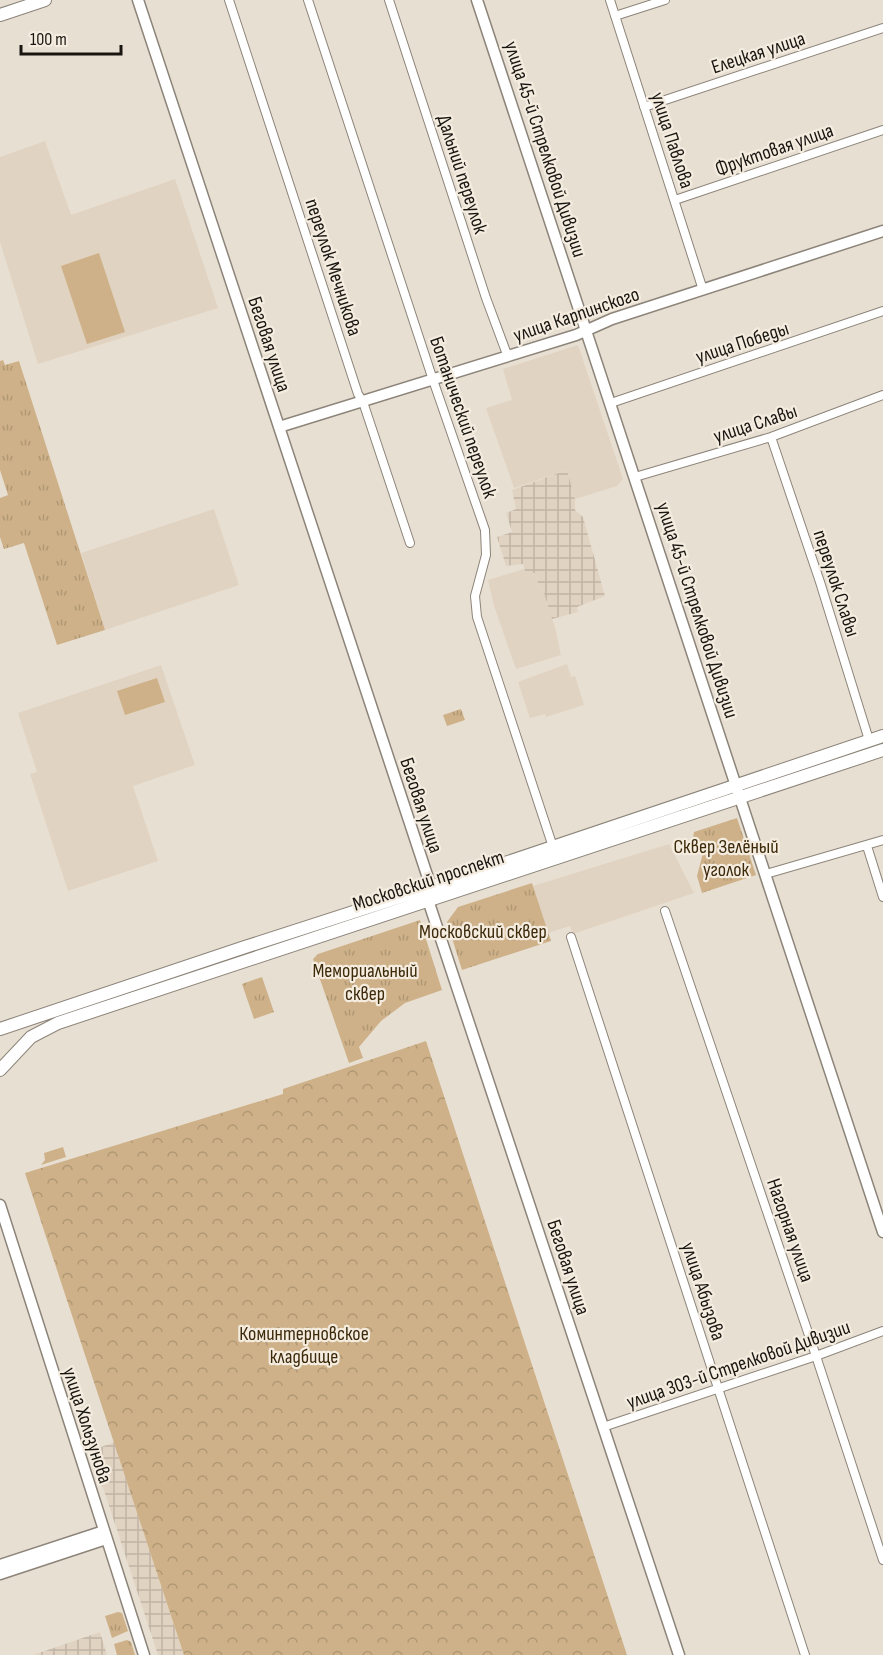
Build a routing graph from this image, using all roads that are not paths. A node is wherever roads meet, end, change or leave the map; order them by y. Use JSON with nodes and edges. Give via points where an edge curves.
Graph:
{"nodes":[{"id":1,"x":19,"y":0,"type":"edge"},
{"id":2,"x":45,"y":0,"type":"edge"},
{"id":3,"x":138,"y":0,"type":"edge"},
{"id":4,"x":229,"y":0,"type":"edge"},
{"id":5,"x":308,"y":0,"type":"edge"},
{"id":6,"x":389,"y":0,"type":"edge"},
{"id":7,"x":477,"y":0,"type":"edge"},
{"id":8,"x":610,"y":0,"type":"edge"},
{"id":9,"x":665,"y":0,"type":"edge"},
{"id":10,"x":0,"y":6,"type":"edge"},
{"id":11,"x":0,"y":15,"type":"edge"},
{"id":12,"x":615,"y":16,"type":"junction"},
{"id":13,"x":883,"y":28,"type":"edge"},
{"id":14,"x":644,"y":106,"type":"junction"},
{"id":15,"x":883,"y":130,"type":"edge"},
{"id":16,"x":675,"y":200,"type":"junction"},
{"id":17,"x":883,"y":231,"type":"edge"},
{"id":18,"x":703,"y":290,"type":"junction"},
{"id":19,"x":883,"y":311,"type":"edge"},
{"id":20,"x":587,"y":330,"type":"junction"},
{"id":21,"x":508,"y":357,"type":"junction"},
{"id":22,"x":433,"y":380,"type":"junction"},
{"id":23,"x":883,"y":395,"type":"edge"},
{"id":24,"x":363,"y":402,"type":"junction"},
{"id":25,"x":611,"y":403,"type":"junction"},
{"id":26,"x":279,"y":427,"type":"junction"},
{"id":27,"x":771,"y":437,"type":"junction"},
{"id":28,"x":635,"y":477,"type":"junction"},
{"id":29,"x":410,"y":543,"type":"dead end"},
{"id":30,"x":883,"y":736,"type":"edge"},
{"id":31,"x":869,"y":740,"type":"junction"},
{"id":32,"x":883,"y":750,"type":"edge"},
{"id":33,"x":737,"y":790,"type":"junction"},
{"id":34,"x":883,"y":840,"type":"edge"},
{"id":35,"x":867,"y":846,"type":"junction"},
{"id":36,"x":553,"y":847,"type":"junction"},
{"id":37,"x":765,"y":874,"type":"junction"},
{"id":38,"x":431,"y":887,"type":"junction"},
{"id":39,"x":883,"y":897,"type":"edge"},
{"id":40,"x":428,"y":900,"type":"junction"},
{"id":41,"x":665,"y":911,"type":"dead end"},
{"id":42,"x":571,"y":937,"type":"dead end"},
{"id":43,"x":0,"y":1029,"type":"edge"},
{"id":44,"x":0,"y":1070,"type":"edge"},
{"id":45,"x":0,"y":1205,"type":"edge"},
{"id":46,"x":0,"y":1227,"type":"edge"},
{"id":47,"x":883,"y":1232,"type":"edge"},
{"id":48,"x":883,"y":1331,"type":"edge"},
{"id":49,"x":816,"y":1356,"type":"junction"},
{"id":50,"x":718,"y":1388,"type":"junction"},
{"id":51,"x":603,"y":1427,"type":"junction"},
{"id":52,"x":102,"y":1536,"type":"junction"},
{"id":53,"x":883,"y":1560,"type":"edge"},
{"id":54,"x":0,"y":1565,"type":"edge"},
{"id":55,"x":0,"y":1574,"type":"edge"},
{"id":56,"x":138,"y":1655,"type":"edge"},
{"id":57,"x":144,"y":1655,"type":"edge"},
{"id":58,"x":680,"y":1655,"type":"edge"},
{"id":59,"x":806,"y":1655,"type":"edge"}],
"edges":[{"from":1,"to":10,"type":"main road"},
{"from":2,"to":11,"type":"main road"},
{"from":3,"to":26,"type":"street","name":"Беговая улица"},
{"from":4,"to":24,"type":"street","name":"переулок Мечникова"},
{"from":5,"to":22,"type":"street","name":"Ботанический переулок"},
{"from":6,"to":21,"type":"street","name":"Дальний переулок"},
{"from":7,"to":20,"type":"street","name":"улица 45-й Стрелковой Дивизии"},
{"from":8,"to":12,"type":"street","name":"улица Павлова"},
{"from":9,"to":12,"type":"street"},
{"from":12,"to":14,"type":"street","name":"улица Павлова"},
{"from":13,"to":14,"type":"street","name":"Елецкая улица"},
{"from":14,"to":16,"type":"street","name":"улица Павлова"},
{"from":15,"to":16,"type":"street","name":"Фруктовая улица"},
{"from":16,"to":18,"type":"street","name":"улица Павлова"},
{"from":17,"to":18,"type":"street","name":"улица Карпинского"},
{"from":18,"to":20,"type":"street","name":"улица Карпинского"},
{"from":19,"to":25,"type":"street","name":"улица Победы"},
{"from":20,"to":21,"type":"street","name":"улица Карпинского"},
{"from":20,"to":25,"type":"street","name":"улица 45-й Стрелковой Дивизии"},
{"from":21,"to":22,"type":"street","name":"улица Карпинского"},
{"from":22,"to":24,"type":"street","name":"улица Карпинского"},
{"from":22,"to":36,"type":"street","name":"Ботанический переулок","via":[[485,530],[486,555],[475,596],[477,617]]},
{"from":23,"to":27,"type":"street","name":"улица Славы"},
{"from":24,"to":26,"type":"street","name":"улица Карпинского"},
{"from":24,"to":29,"type":"street","name":"переулок Мечникова"},
{"from":25,"to":28,"type":"street","name":"улица 45-й Стрелковой Дивизии"},
{"from":26,"to":38,"type":"street","name":"Беговая улица"},
{"from":27,"to":28,"type":"street","name":"улица Славы"},
{"from":27,"to":31,"type":"street","name":"переулок Славы"},
{"from":28,"to":33,"type":"street","name":"улица 45-й Стрелковой Дивизии"},
{"from":30,"to":31,"type":"main road","name":"Московский проспект"},
{"from":31,"to":33,"type":"main road","name":"Московский проспект"},
{"from":32,"to":33,"type":"main road","name":"Московский проспект"},
{"from":33,"to":36,"type":"main road","name":"Московский проспект"},
{"from":33,"to":37,"type":"street","name":"улица 45-й Стрелковой Дивизии"},
{"from":33,"to":40,"type":"main road","name":"Московский проспект"},
{"from":34,"to":35,"type":"street"},
{"from":35,"to":37,"type":"street"},
{"from":35,"to":39,"type":"street"},
{"from":36,"to":38,"type":"main road","name":"Московский проспект"},
{"from":37,"to":47,"type":"street","name":"улица 45-й Стрелковой Дивизии"},
{"from":38,"to":40,"type":"street"},
{"from":38,"to":43,"type":"main road","name":"Московский проспект"},
{"from":40,"to":44,"type":"main road","name":"Московский проспект","via":[[58,1023],[31,1037]]},
{"from":40,"to":51,"type":"street","name":"Беговая улица"},
{"from":41,"to":49,"type":"street","name":"Нагорная улица"},
{"from":42,"to":50,"type":"street","name":"улица Абызова"},
{"from":45,"to":52,"type":"street","name":"улица Хользунова"},
{"from":46,"to":52,"type":"street","name":"улица Хользунова"},
{"from":48,"to":49,"type":"street","name":"улица 303-й Стрелковой Дивизии"},
{"from":49,"to":50,"type":"street","name":"улица 303-й Стрелковой Дивизии"},
{"from":49,"to":53,"type":"street","name":"Нагорная улица"},
{"from":50,"to":51,"type":"street","name":"улица 303-й Стрелковой Дивизии"},
{"from":50,"to":59,"type":"street","name":"улица Абызова"},
{"from":51,"to":58,"type":"street","name":"Беговая улица"},
{"from":52,"to":54,"type":"street"},
{"from":52,"to":55,"type":"street"},
{"from":52,"to":56,"type":"street","name":"улица Хользунова"},
{"from":52,"to":57,"type":"street","name":"улица Хользунова"}]}
